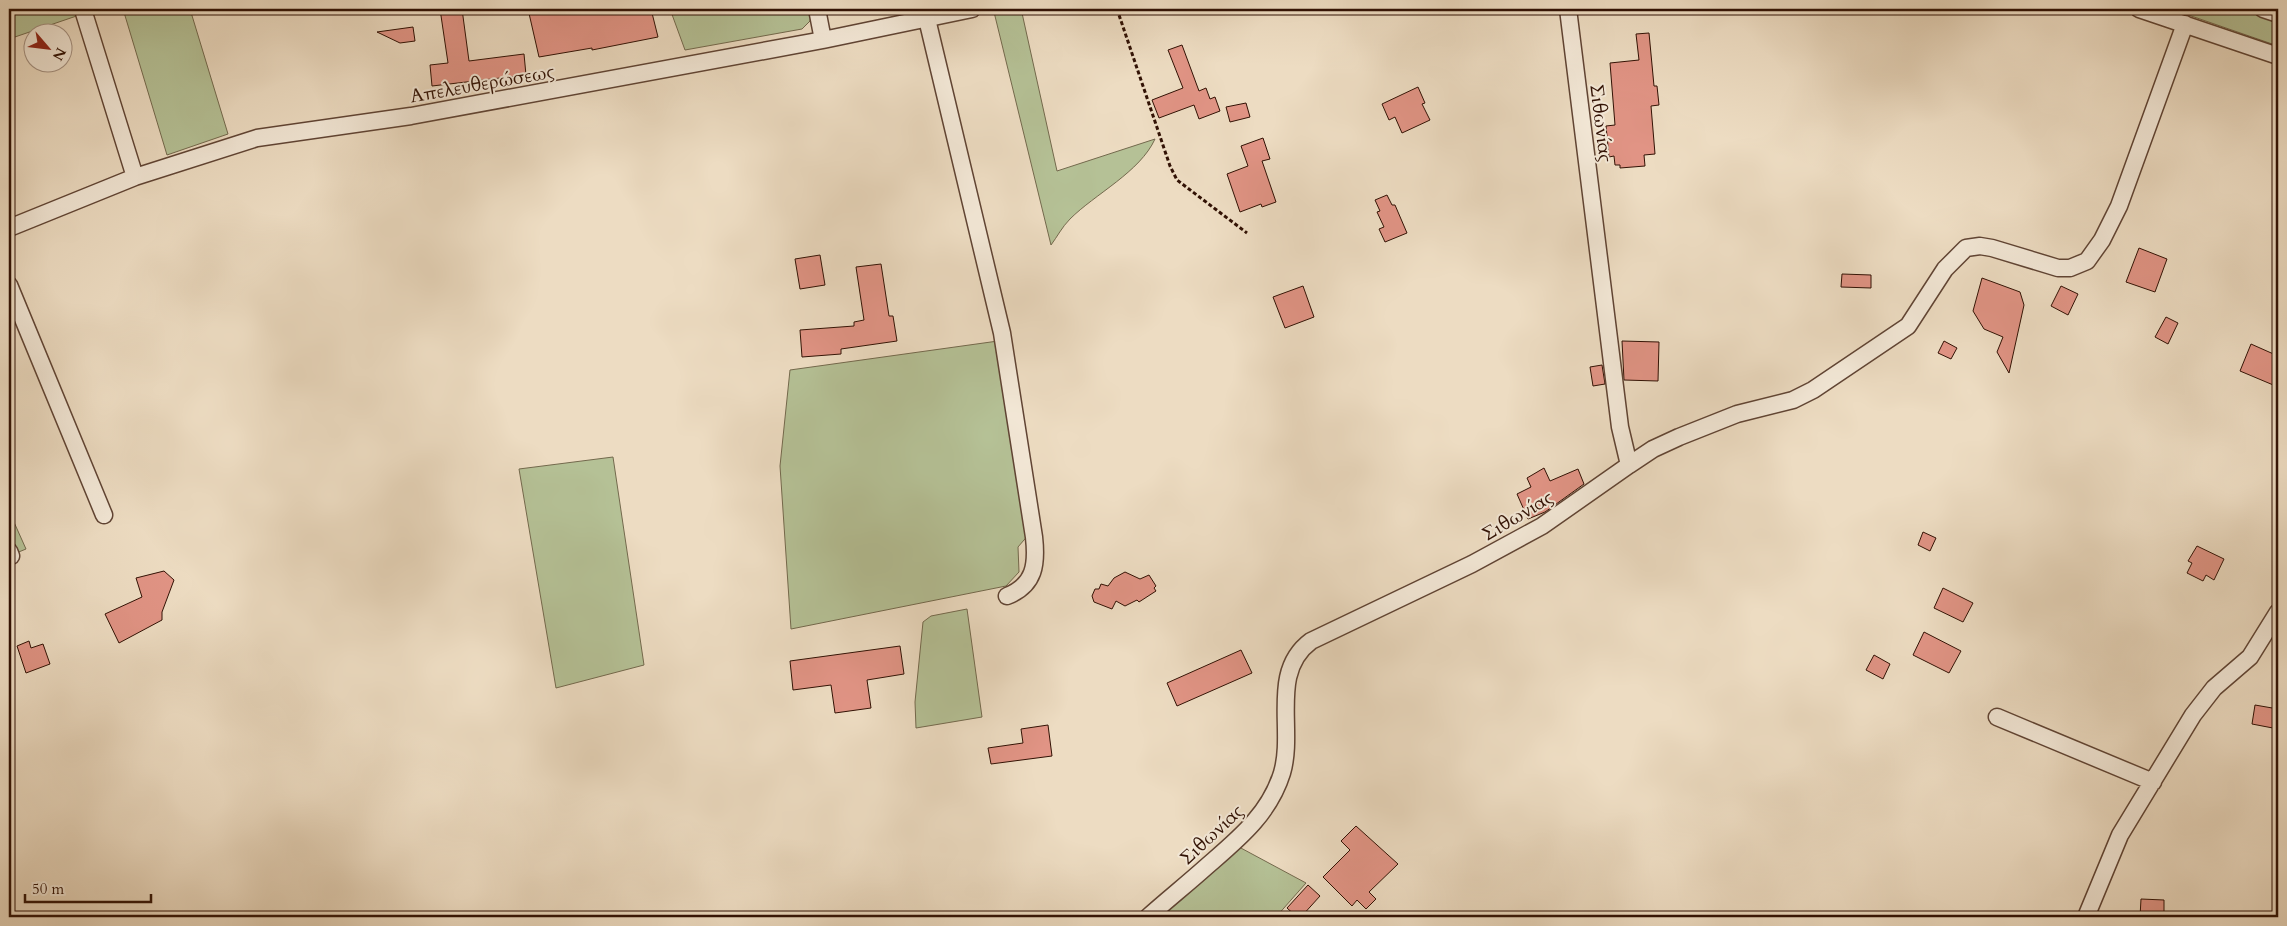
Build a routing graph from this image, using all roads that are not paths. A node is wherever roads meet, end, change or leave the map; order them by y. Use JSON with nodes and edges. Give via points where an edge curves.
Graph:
{"nodes":[{"id":1,"x":817,"y":9,"type":"edge"},
{"id":2,"x":972,"y":9,"type":"edge"},
{"id":3,"x":1568,"y":9,"type":"edge"},
{"id":4,"x":2140,"y":9,"type":"edge"},
{"id":5,"x":2263,"y":9,"type":"edge"},
{"id":6,"x":84,"y":13,"type":"dead end"},
{"id":7,"x":2278,"y":14,"type":"edge"},
{"id":8,"x":927,"y":19,"type":"junction"},
{"id":9,"x":2185,"y":24,"type":"junction"},
{"id":10,"x":823,"y":40,"type":"junction"},
{"id":11,"x":2278,"y":56,"type":"edge"},
{"id":12,"x":135,"y":177,"type":"junction"},
{"id":13,"x":9,"y":228,"type":"edge"},
{"id":14,"x":9,"y":285,"type":"edge"},
{"id":15,"x":1629,"y":465,"type":"junction"},
{"id":16,"x":104,"y":515,"type":"dead end"},
{"id":17,"x":1007,"y":596,"type":"dead end"},
{"id":18,"x":2278,"y":612,"type":"edge"},
{"id":19,"x":1998,"y":716,"type":"dead end"},
{"id":20,"x":2153,"y":782,"type":"junction"},
{"id":21,"x":1148,"y":917,"type":"edge"},
{"id":22,"x":2086,"y":917,"type":"edge"}],
"edges":[{"from":1,"to":10,"type":"street"},
{"from":2,"to":8,"type":"street","name":"Απελευθερώσεως"},
{"from":3,"to":15,"type":"street","name":"Σιθωνίας","via":[[1620,427]]},
{"from":4,"to":9,"type":"street"},
{"from":5,"to":7,"type":"street"},
{"from":6,"to":12,"type":"street"},
{"from":8,"to":10,"type":"street","name":"Απελευθερώσεως"},
{"from":8,"to":17,"type":"street","via":[[1002,333],[1034,537],[1036,557],[1031,577]]},
{"from":9,"to":11,"type":"street"},
{"from":9,"to":15,"type":"street","via":[[2119,206],[2087,261],[2070,268],[2058,268],[1992,248],[1966,248],[1945,269],[1908,326],[1813,390],[1793,400],[1737,414],[1678,437]]},
{"from":10,"to":12,"type":"street","name":"Απελευθερώσεως","via":[[412,116],[257,138]]},
{"from":12,"to":13,"type":"street","name":"Απελευθερώσεως"},
{"from":14,"to":16,"type":"street"},
{"from":15,"to":21,"type":"street","name":"Σιθωνίας","via":[[1542,526],[1300,649],[1287,676],[1285,755],[1282,772],[1270,799],[1241,837]]},
{"from":18,"to":20,"type":"street","via":[[2250,657],[2199,705]]},
{"from":19,"to":20,"type":"street"},
{"from":20,"to":22,"type":"street","via":[[2120,834]]}]}
